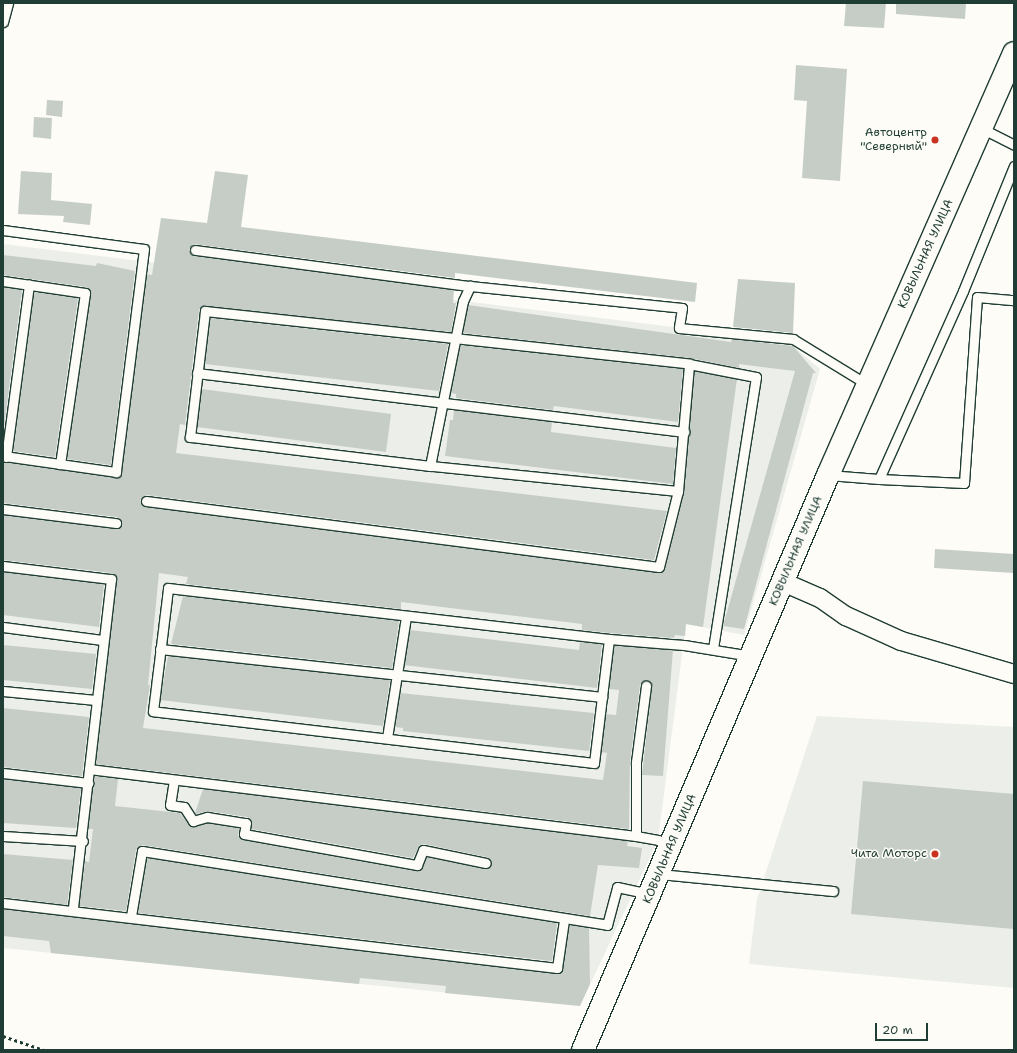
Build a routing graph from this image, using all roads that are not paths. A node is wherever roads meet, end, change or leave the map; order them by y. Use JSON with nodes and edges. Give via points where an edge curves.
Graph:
{"nodes":[{"id":1,"x":8,"y":3,"type":"edge"},
{"id":2,"x":3,"y":22,"type":"edge"},
{"id":3,"x":1014,"y":53,"type":"edge"},
{"id":4,"x":981,"y":128,"type":"junction"},
{"id":5,"x":1014,"y":145,"type":"edge"},
{"id":6,"x":1013,"y":172,"type":"edge"},
{"id":7,"x":3,"y":230,"type":"edge"},
{"id":8,"x":195,"y":250,"type":"dead end"},
{"id":9,"x":3,"y":281,"type":"edge"},
{"id":10,"x":29,"y":285,"type":"junction"},
{"id":11,"x":470,"y":286,"type":"junction"},
{"id":12,"x":963,"y":291,"type":"junction"},
{"id":13,"x":977,"y":298,"type":"junction"},
{"id":14,"x":1014,"y":300,"type":"edge"},
{"id":15,"x":456,"y":338,"type":"junction"},
{"id":16,"x":689,"y":364,"type":"junction"},
{"id":17,"x":197,"y":372,"type":"junction"},
{"id":18,"x":868,"y":385,"type":"junction"},
{"id":19,"x":442,"y":402,"type":"junction"},
{"id":20,"x":684,"y":432,"type":"junction"},
{"id":21,"x":5,"y":457,"type":"edge"},
{"id":22,"x":60,"y":464,"type":"junction"},
{"id":23,"x":430,"y":466,"type":"junction"},
{"id":24,"x":828,"y":475,"type":"junction"},
{"id":25,"x":879,"y":479,"type":"junction"},
{"id":26,"x":678,"y":491,"type":"junction"},
{"id":27,"x":146,"y":501,"type":"dead end"},
{"id":28,"x":3,"y":509,"type":"edge"},
{"id":29,"x":116,"y":523,"type":"dead end"},
{"id":30,"x":3,"y":566,"type":"edge"},
{"id":31,"x":783,"y":582,"type":"junction"},
{"id":32,"x":406,"y":616,"type":"junction"},
{"id":33,"x":3,"y":627,"type":"edge"},
{"id":34,"x":609,"y":639,"type":"junction"},
{"id":35,"x":102,"y":640,"type":"junction"},
{"id":36,"x":160,"y":649,"type":"junction"},
{"id":37,"x":712,"y":649,"type":"junction"},
{"id":38,"x":752,"y":656,"type":"junction"},
{"id":39,"x":1014,"y":674,"type":"edge"},
{"id":40,"x":398,"y":676,"type":"junction"},
{"id":41,"x":646,"y":686,"type":"dead end"},
{"id":42,"x":3,"y":691,"type":"edge"},
{"id":43,"x":602,"y":698,"type":"junction"},
{"id":44,"x":96,"y":700,"type":"junction"},
{"id":45,"x":387,"y":738,"type":"junction"},
{"id":46,"x":89,"y":770,"type":"junction"},
{"id":47,"x":3,"y":773,"type":"edge"},
{"id":48,"x":174,"y":780,"type":"junction"},
{"id":49,"x":88,"y":783,"type":"junction"},
{"id":50,"x":3,"y":836,"type":"edge"},
{"id":51,"x":636,"y":836,"type":"junction"},
{"id":52,"x":83,"y":841,"type":"junction"},
{"id":53,"x":671,"y":845,"type":"junction"},
{"id":54,"x":486,"y":863,"type":"dead end"},
{"id":55,"x":659,"y":874,"type":"junction"},
{"id":56,"x":833,"y":891,"type":"dead end"},
{"id":57,"x":650,"y":894,"type":"junction"},
{"id":58,"x":3,"y":903,"type":"edge"},
{"id":59,"x":73,"y":909,"type":"junction"},
{"id":60,"x":131,"y":916,"type":"junction"},
{"id":61,"x":564,"y":920,"type":"junction"},
{"id":62,"x":583,"y":1050,"type":"edge"}],
"edges":[{"from":1,"to":2,"type":"lane"},
{"from":3,"to":4,"type":"main road","name":"КОВЫЛЬНАЯ УЛИЦА"},
{"from":4,"to":5,"type":"lane"},
{"from":4,"to":18,"type":"main road","name":"КОВЫЛЬНАЯ УЛИЦА"},
{"from":6,"to":12,"type":"lane"},
{"from":7,"to":22,"type":"lane","via":[[144,249],[116,472]]},
{"from":8,"to":11,"type":"lane"},
{"from":9,"to":10,"type":"lane"},
{"from":10,"to":21,"type":"lane"},
{"from":10,"to":22,"type":"lane","via":[[84,293]]},
{"from":11,"to":15,"type":"lane","via":[[463,301]]},
{"from":11,"to":18,"type":"lane","via":[[682,308],[679,328],[793,339]]},
{"from":12,"to":13,"type":"lane"},
{"from":12,"to":25,"type":"lane"},
{"from":13,"to":14,"type":"lane"},
{"from":13,"to":25,"type":"lane","via":[[964,483]]},
{"from":15,"to":16,"type":"lane"},
{"from":15,"to":17,"type":"lane","via":[[205,310]]},
{"from":15,"to":19,"type":"lane"},
{"from":16,"to":20,"type":"lane"},
{"from":16,"to":37,"type":"lane","via":[[756,377]]},
{"from":17,"to":19,"type":"lane"},
{"from":17,"to":23,"type":"lane","via":[[190,437]]},
{"from":18,"to":24,"type":"main road","name":"КОВЫЛЬНАЯ УЛИЦА"},
{"from":19,"to":20,"type":"lane"},
{"from":19,"to":23,"type":"lane"},
{"from":20,"to":26,"type":"lane"},
{"from":21,"to":22,"type":"lane"},
{"from":23,"to":26,"type":"lane"},
{"from":24,"to":25,"type":"lane"},
{"from":24,"to":31,"type":"main road","name":"КОВЫЛЬНАЯ УЛИЦА"},
{"from":26,"to":27,"type":"lane","via":[[659,568]]},
{"from":28,"to":29,"type":"lane"},
{"from":30,"to":35,"type":"lane","via":[[111,579]]},
{"from":31,"to":38,"type":"main road","name":"КОВЫЛЬНАЯ УЛИЦА"},
{"from":31,"to":39,"type":"street","via":[[820,598],[846,616],[901,641]]},
{"from":32,"to":34,"type":"lane"},
{"from":32,"to":36,"type":"lane","via":[[168,588]]},
{"from":32,"to":40,"type":"lane"},
{"from":33,"to":35,"type":"lane"},
{"from":34,"to":37,"type":"lane"},
{"from":34,"to":43,"type":"lane"},
{"from":35,"to":44,"type":"lane"},
{"from":36,"to":40,"type":"lane"},
{"from":36,"to":45,"type":"lane","via":[[153,711]]},
{"from":37,"to":38,"type":"lane"},
{"from":38,"to":53,"type":"main road","name":"КОВЫЛЬНАЯ УЛИЦА"},
{"from":40,"to":43,"type":"lane"},
{"from":40,"to":45,"type":"lane"},
{"from":41,"to":51,"type":"lane","via":[[636,762]]},
{"from":42,"to":44,"type":"lane"},
{"from":43,"to":45,"type":"lane","via":[[594,763]]},
{"from":44,"to":46,"type":"lane"},
{"from":46,"to":48,"type":"lane"},
{"from":46,"to":49,"type":"lane"},
{"from":47,"to":49,"type":"lane"},
{"from":48,"to":51,"type":"lane"},
{"from":48,"to":54,"type":"lane","via":[[170,805],[184,807],[193,821],[207,817],[246,824],[244,834],[417,865],[423,850]]},
{"from":49,"to":52,"type":"lane"},
{"from":50,"to":52,"type":"lane"},
{"from":51,"to":53,"type":"lane"},
{"from":52,"to":59,"type":"lane"},
{"from":53,"to":55,"type":"main road","name":"КОВЫЛЬНАЯ УЛИЦА"},
{"from":55,"to":56,"type":"lane"},
{"from":55,"to":57,"type":"main road","name":"КОВЫЛЬНАЯ УЛИЦА"},
{"from":57,"to":61,"type":"lane","via":[[617,887],[607,925]]},
{"from":57,"to":62,"type":"main road","name":"КОВЫЛЬНАЯ УЛИЦА"},
{"from":58,"to":59,"type":"lane"},
{"from":59,"to":60,"type":"lane"},
{"from":60,"to":61,"type":"lane","via":[[557,968]]},
{"from":60,"to":61,"type":"lane","via":[[142,852]]}]}
